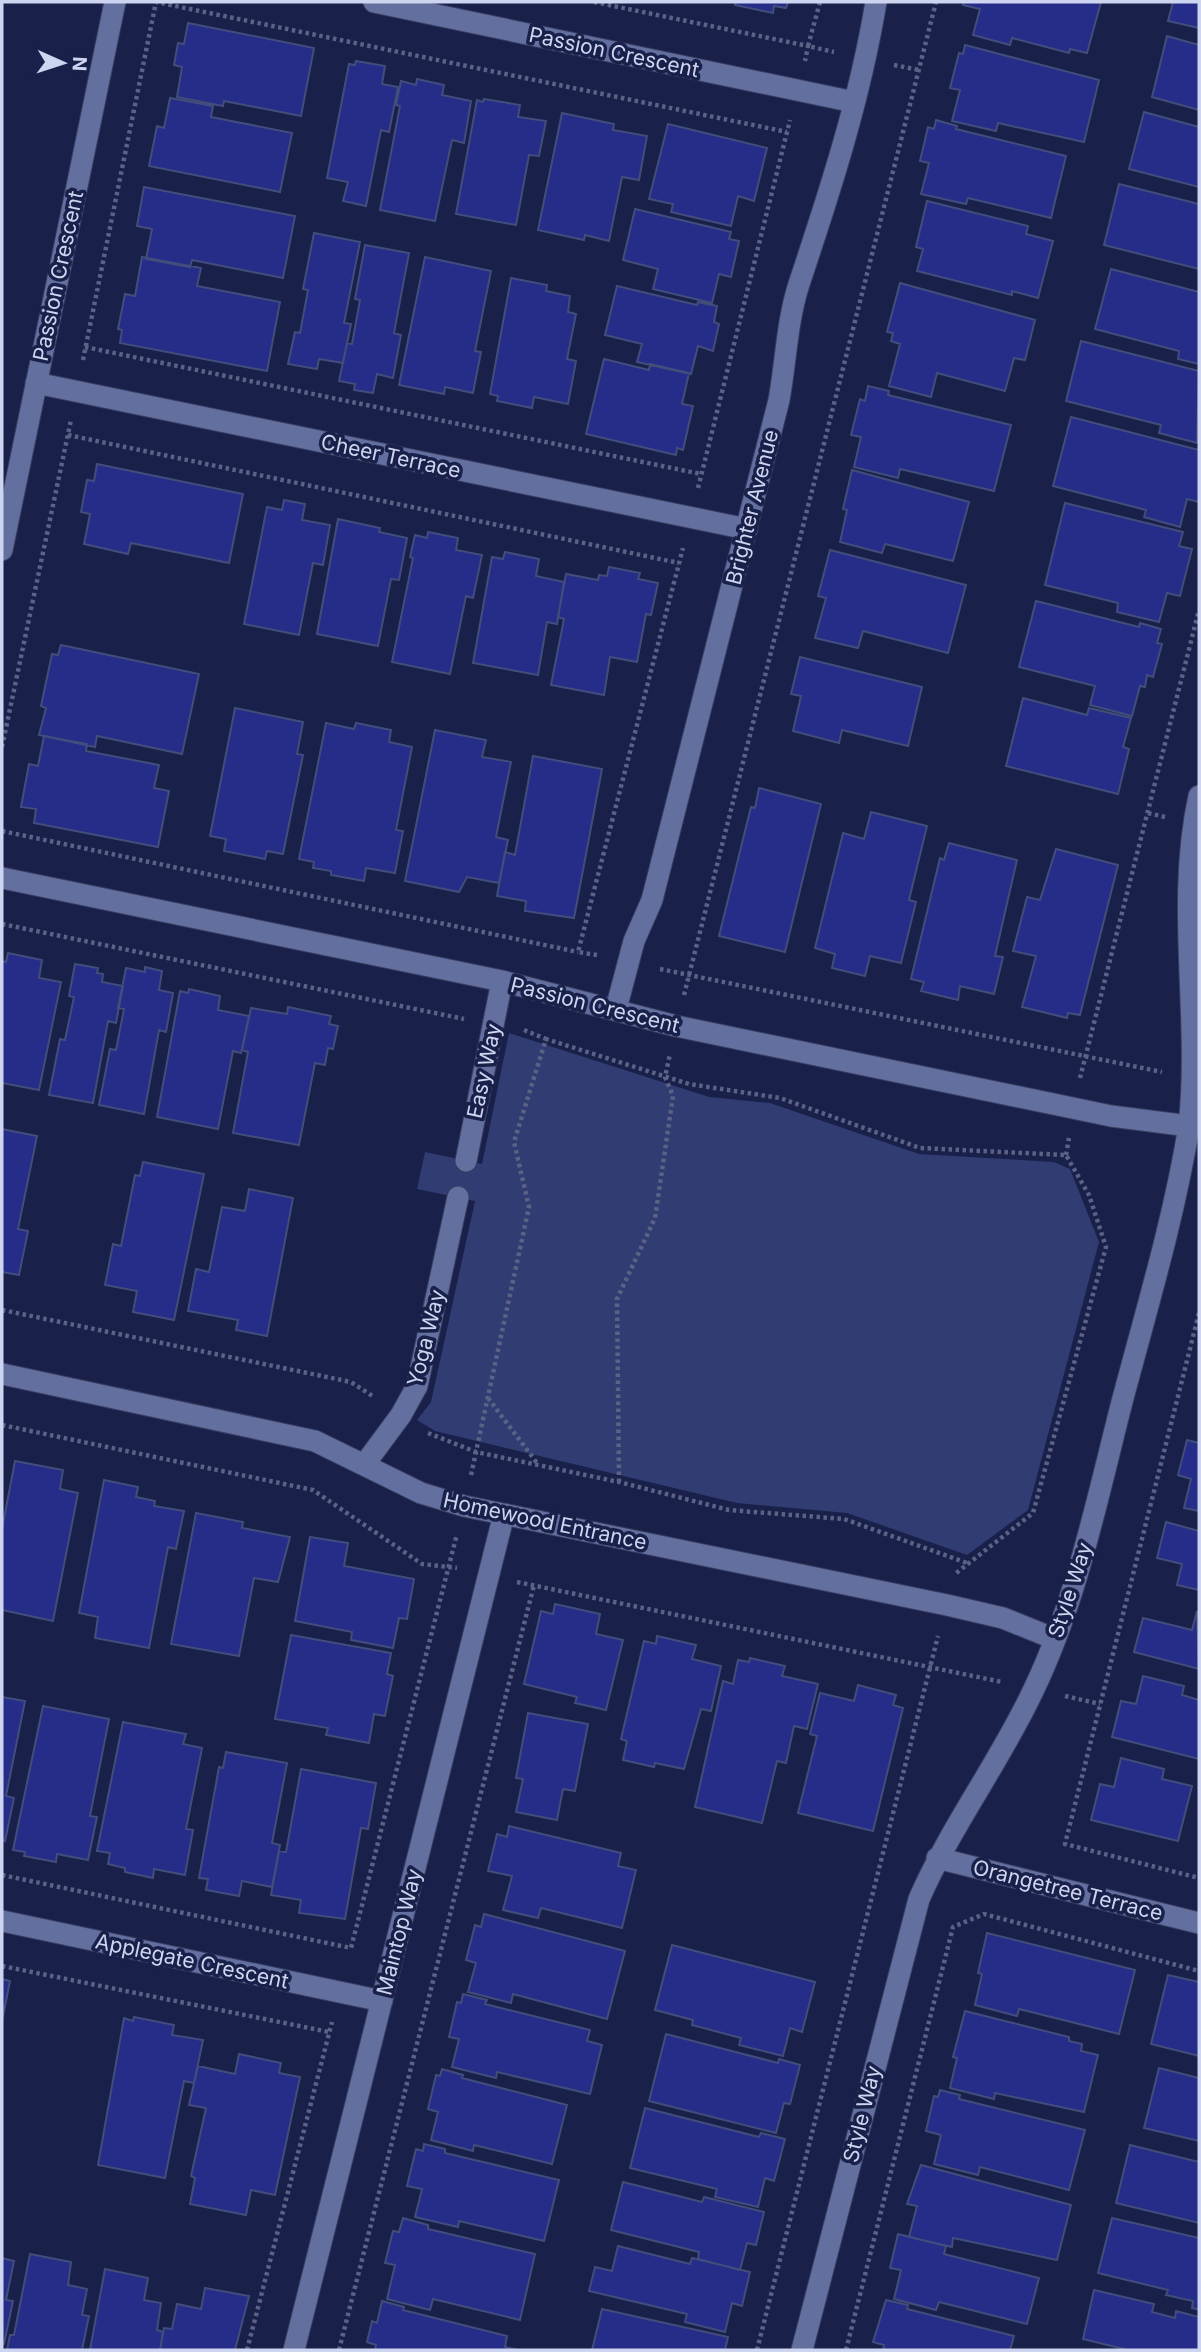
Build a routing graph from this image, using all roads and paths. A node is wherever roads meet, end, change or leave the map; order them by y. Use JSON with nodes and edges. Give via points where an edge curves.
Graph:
{"nodes":[{"id":1,"x":115,"y":2,"type":"edge"},
{"id":2,"x":156,"y":2,"type":"edge"},
{"id":3,"x":374,"y":2,"type":"edge"},
{"id":4,"x":594,"y":2,"type":"edge"},
{"id":5,"x":876,"y":2,"type":"edge"},
{"id":6,"x":936,"y":2,"type":"edge"},
{"id":7,"x":798,"y":90,"type":"junction"},
{"id":8,"x":854,"y":102,"type":"junction"},
{"id":9,"x":787,"y":132,"type":"junction"},
{"id":10,"x":85,"y":347,"type":"dead end"},
{"id":11,"x":36,"y":383,"type":"junction"},
{"id":12,"x":68,"y":435,"type":"dead end"},
{"id":13,"x":701,"y":474,"type":"junction"},
{"id":14,"x":691,"y":518,"type":"junction"},
{"id":15,"x":747,"y":529,"type":"junction"},
{"id":16,"x":2,"y":550,"type":"edge"},
{"id":17,"x":679,"y":563,"type":"junction"},
{"id":18,"x":1199,"y":610,"type":"edge"},
{"id":19,"x":1199,"y":796,"type":"edge"},
{"id":20,"x":2,"y":831,"type":"edge"},
{"id":21,"x":2,"y":878,"type":"edge"},
{"id":22,"x":1195,"y":884,"type":"edge"},
{"id":23,"x":2,"y":924,"type":"edge"},
{"id":24,"x":579,"y":952,"type":"junction"},
{"id":25,"x":628,"y":961,"type":"junction"},
{"id":26,"x":689,"y":976,"type":"junction"},
{"id":27,"x":502,"y":981,"type":"junction"},
{"id":28,"x":616,"y":1009,"type":"junction"},
{"id":29,"x":493,"y":1025,"type":"junction"},
{"id":30,"x":676,"y":1026,"type":"junction"},
{"id":31,"x":546,"y":1039,"type":"dead end"},
{"id":32,"x":1085,"y":1056,"type":"junction"},
{"id":33,"x":1195,"y":1079,"type":"junction"},
{"id":34,"x":1073,"y":1108,"type":"junction"},
{"id":35,"x":1189,"y":1126,"type":"junction"},
{"id":36,"x":1066,"y":1155,"type":"dead end"},
{"id":37,"x":466,"y":1161,"type":"dead end"},
{"id":38,"x":458,"y":1197,"type":"dead end"},
{"id":39,"x":2,"y":1310,"type":"edge"},
{"id":40,"x":1199,"y":1313,"type":"edge"},
{"id":41,"x":2,"y":1374,"type":"edge"},
{"id":42,"x":488,"y":1397,"type":"dead end"},
{"id":43,"x":401,"y":1415,"type":"junction"},
{"id":44,"x":537,"y":1463,"type":"junction"},
{"id":45,"x":364,"y":1465,"type":"junction"},
{"id":46,"x":619,"y":1482,"type":"junction"},
{"id":47,"x":504,"y":1514,"type":"junction"},
{"id":48,"x":970,"y":1563,"type":"dead end"},
{"id":49,"x":534,"y":1585,"type":"dead end"},
{"id":50,"x":1055,"y":1639,"type":"junction"},
{"id":51,"x":937,"y":1858,"type":"junction"},
{"id":52,"x":1199,"y":1878,"type":"edge"},
{"id":53,"x":2,"y":1921,"type":"edge"},
{"id":54,"x":1199,"y":1923,"type":"edge"},
{"id":55,"x":351,"y":1948,"type":"dead end"},
{"id":56,"x":2,"y":1965,"type":"edge"},
{"id":57,"x":1199,"y":1971,"type":"edge"},
{"id":58,"x":340,"y":1992,"type":"junction"},
{"id":59,"x":382,"y":2001,"type":"junction"},
{"id":60,"x":329,"y":2032,"type":"junction"},
{"id":61,"x":247,"y":2350,"type":"edge"},
{"id":62,"x":294,"y":2350,"type":"edge"},
{"id":63,"x":339,"y":2350,"type":"edge"},
{"id":64,"x":802,"y":2350,"type":"edge"},
{"id":65,"x":846,"y":2350,"type":"edge"}],
"edges":[{"from":1,"to":11,"type":"street","name":"Passion Crescent"},
{"from":2,"to":9,"type":"path"},
{"from":3,"to":7,"type":"street","name":"Passion Crescent"},
{"from":4,"to":7,"type":"path","via":[[808,46]]},
{"from":5,"to":8,"type":"street","name":"Brighter Avenue"},
{"from":6,"to":26,"type":"path"},
{"from":7,"to":8,"type":"street","name":"Passion Crescent"},
{"from":7,"to":9,"type":"path"},
{"from":8,"to":15,"type":"street","name":"Brighter Avenue","via":[[832,188],[799,285],[779,400]]},
{"from":9,"to":13,"type":"path"},
{"from":10,"to":13,"type":"path"},
{"from":11,"to":14,"type":"street","name":"Cheer Terrace"},
{"from":11,"to":16,"type":"street","name":"Passion Crescent"},
{"from":12,"to":17,"type":"path"},
{"from":13,"to":14,"type":"path"},
{"from":14,"to":15,"type":"street","name":"Cheer Terrace"},
{"from":14,"to":17,"type":"path"},
{"from":15,"to":25,"type":"street","name":"Brighter Avenue","via":[[652,900]]},
{"from":17,"to":24,"type":"path"},
{"from":18,"to":32,"type":"path"},
{"from":19,"to":22,"type":"street","name":"Style Way"},
{"from":20,"to":24,"type":"path"},
{"from":21,"to":27,"type":"street","name":"Passion Crescent"},
{"from":22,"to":33,"type":"street","name":"Style Way"},
{"from":23,"to":29,"type":"path"},
{"from":24,"to":25,"type":"path"},
{"from":25,"to":26,"type":"path"},
{"from":25,"to":28,"type":"street","name":"Brighter Avenue"},
{"from":26,"to":30,"type":"path"},
{"from":26,"to":32,"type":"path"},
{"from":27,"to":28,"type":"street","name":"Passion Crescent"},
{"from":27,"to":29,"type":"street","name":"Easy Way"},
{"from":28,"to":30,"type":"street","name":"Passion Crescent"},
{"from":29,"to":31,"type":"path"},
{"from":29,"to":37,"type":"street","name":"Easy Way"},
{"from":30,"to":34,"type":"street","name":"Passion Crescent"},
{"from":30,"to":46,"type":"path","via":[[665,1077],[673,1096],[655,1218],[617,1299]]},
{"from":32,"to":33,"type":"path"},
{"from":32,"to":34,"type":"path"},
{"from":33,"to":35,"type":"street","name":"Style Way"},
{"from":34,"to":35,"type":"street","name":"Passion Crescent"},
{"from":34,"to":36,"type":"path"},
{"from":35,"to":50,"type":"street","name":"Style Way","via":[[1174,1203],[1086,1542]]},
{"from":38,"to":43,"type":"street","name":"Yoga Way","via":[[417,1386]]},
{"from":39,"to":43,"type":"path","via":[[351,1382]]},
{"from":40,"to":52,"type":"path","via":[[1065,1844]]},
{"from":41,"to":45,"type":"street","name":"Homewood Entrance","via":[[289,1434]]},
{"from":42,"to":44,"type":"path"},
{"from":43,"to":44,"type":"path","via":[[434,1437],[465,1448]]},
{"from":43,"to":45,"type":"street","name":"Yoga Way"},
{"from":44,"to":46,"type":"path"},
{"from":45,"to":47,"type":"street","name":"Homewood Entrance","via":[[421,1493]]},
{"from":46,"to":48,"type":"path","via":[[729,1510],[844,1519]]},
{"from":47,"to":50,"type":"street","name":"Homewood Entrance","via":[[947,1605],[1003,1618]]},
{"from":47,"to":59,"type":"street","name":"Maintop Way"},
{"from":49,"to":63,"type":"path"},
{"from":50,"to":51,"type":"street","name":"Style Way","via":[[1017,1723]]},
{"from":51,"to":54,"type":"street","name":"Orangetree Terrace"},
{"from":51,"to":64,"type":"street","name":"Style Way","via":[[905,1945]]},
{"from":53,"to":58,"type":"street","name":"Applegate Crescent"},
{"from":55,"to":58,"type":"path"},
{"from":56,"to":60,"type":"path"},
{"from":57,"to":65,"type":"path","via":[[984,1914],[953,1927]]},
{"from":58,"to":59,"type":"street","name":"Applegate Crescent"},
{"from":58,"to":60,"type":"path"},
{"from":59,"to":62,"type":"street","name":"Maintop Way"},
{"from":60,"to":61,"type":"path"}]}
